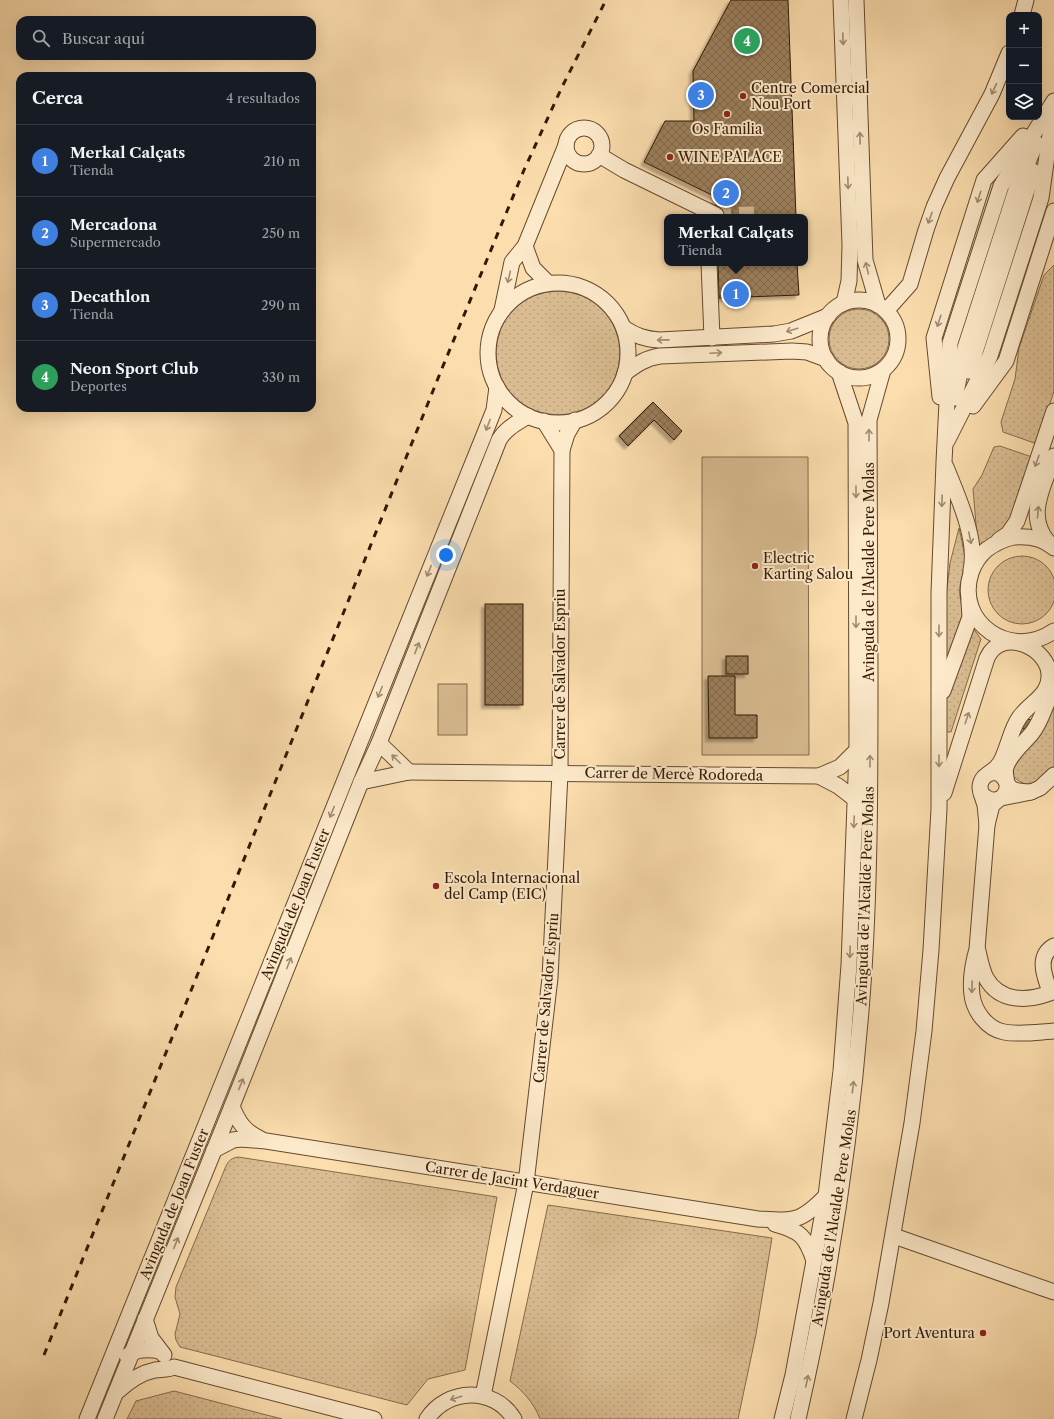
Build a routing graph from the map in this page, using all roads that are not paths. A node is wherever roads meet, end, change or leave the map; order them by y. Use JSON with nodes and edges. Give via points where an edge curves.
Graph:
{"nodes":[{"id":1,"x":841,"y":0,"type":"edge"},
{"id":2,"x":856,"y":0,"type":"edge"},
{"id":3,"x":1026,"y":0,"type":"edge"},
{"id":4,"x":1023,"y":12,"type":"edge"},
{"id":5,"x":1006,"y":60,"type":"edge"},
{"id":6,"x":1054,"y":101,"type":"edge"},
{"id":7,"x":1054,"y":106,"type":"edge"},
{"id":8,"x":566,"y":145,"type":"junction"},
{"id":9,"x":599,"y":154,"type":"junction"},
{"id":10,"x":574,"y":160,"type":"junction"},
{"id":11,"x":556,"y":172,"type":"junction"},
{"id":12,"x":1054,"y":211,"type":"edge"},
{"id":13,"x":714,"y":214,"type":"edge"},
{"id":14,"x":525,"y":246,"type":"junction"},
{"id":15,"x":1049,"y":248,"type":"edge"},
{"id":16,"x":710,"y":266,"type":"edge"},
{"id":17,"x":548,"y":283,"type":"junction"},
{"id":18,"x":844,"y":303,"type":"junction"},
{"id":19,"x":882,"y":308,"type":"junction"},
{"id":20,"x":501,"y":312,"type":"junction"},
{"id":21,"x":828,"y":316,"type":"junction"},
{"id":22,"x":624,"y":328,"type":"junction"},
{"id":23,"x":712,"y":338,"type":"junction"},
{"id":24,"x":826,"y":359,"type":"junction"},
{"id":25,"x":883,"y":370,"type":"junction"},
{"id":26,"x":839,"y":372,"type":"junction"},
{"id":27,"x":625,"y":373,"type":"junction"},
{"id":28,"x":497,"y":387,"type":"junction"},
{"id":29,"x":1054,"y":411,"type":"edge"},
{"id":30,"x":528,"y":416,"type":"junction"},
{"id":31,"x":575,"y":420,"type":"junction"},
{"id":32,"x":544,"y":421,"type":"junction"},
{"id":33,"x":944,"y":446,"type":"junction"},
{"id":34,"x":562,"y":450,"type":"junction"},
{"id":35,"x":1054,"y":456,"type":"edge"},
{"id":36,"x":944,"y":462,"type":"junction"},
{"id":37,"x":995,"y":544,"type":"junction"},
{"id":38,"x":1053,"y":547,"type":"edge"},
{"id":39,"x":969,"y":580,"type":"junction"},
{"id":40,"x":969,"y":597,"type":"junction"},
{"id":41,"x":1054,"y":631,"type":"edge"},
{"id":42,"x":1012,"y":642,"type":"junction"},
{"id":43,"x":1054,"y":689,"type":"edge"},
{"id":44,"x":939,"y":708,"type":"junction"},
{"id":45,"x":1016,"y":722,"type":"junction"},
{"id":46,"x":1032,"y":734,"type":"junction"},
{"id":47,"x":379,"y":743,"type":"junction"},
{"id":48,"x":857,"y":750,"type":"junction"},
{"id":49,"x":409,"y":772,"type":"junction"},
{"id":50,"x":560,"y":773,"type":"junction"},
{"id":51,"x":988,"y":774,"type":"junction"},
{"id":52,"x":1054,"y":775,"type":"edge"},
{"id":53,"x":819,"y":776,"type":"junction"},
{"id":54,"x":361,"y":782,"type":"junction"},
{"id":55,"x":1007,"y":782,"type":"junction"},
{"id":56,"x":1031,"y":792,"type":"junction"},
{"id":57,"x":981,"y":793,"type":"junction"},
{"id":58,"x":855,"y":799,"type":"junction"},
{"id":59,"x":1000,"y":799,"type":"junction"},
{"id":60,"x":939,"y":809,"type":"junction"},
{"id":61,"x":987,"y":825,"type":"junction"},
{"id":62,"x":1054,"y":946,"type":"edge"},
{"id":63,"x":977,"y":949,"type":"junction"},
{"id":64,"x":1051,"y":991,"type":"edge"},
{"id":65,"x":1054,"y":1031,"type":"edge"},
{"id":66,"x":232,"y":1106,"type":"junction"},
{"id":67,"x":266,"y":1141,"type":"junction"},
{"id":68,"x":214,"y":1150,"type":"junction"},
{"id":69,"x":526,"y":1182,"type":"junction"},
{"id":70,"x":826,"y":1196,"type":"junction"},
{"id":71,"x":173,"y":1208,"type":"junction"},
{"id":72,"x":758,"y":1219,"type":"junction"},
{"id":73,"x":894,"y":1236,"type":"junction"},
{"id":74,"x":814,"y":1262,"type":"junction"},
{"id":75,"x":1054,"y":1292,"type":"edge"},
{"id":76,"x":145,"y":1318,"type":"junction"},
{"id":77,"x":133,"y":1351,"type":"junction"},
{"id":78,"x":160,"y":1351,"type":"junction"},
{"id":79,"x":174,"y":1367,"type":"junction"},
{"id":80,"x":154,"y":1371,"type":"junction"},
{"id":81,"x":115,"y":1394,"type":"junction"},
{"id":82,"x":484,"y":1396,"type":"junction"},
{"id":83,"x":87,"y":1419,"type":"edge"},
{"id":84,"x":94,"y":1419,"type":"edge"},
{"id":85,"x":105,"y":1419,"type":"edge"},
{"id":86,"x":374,"y":1419,"type":"edge"},
{"id":87,"x":427,"y":1419,"type":"edge"},
{"id":88,"x":514,"y":1419,"type":"edge"},
{"id":89,"x":782,"y":1419,"type":"edge"},
{"id":90,"x":798,"y":1419,"type":"edge"},
{"id":91,"x":854,"y":1419,"type":"edge"}],
"edges":[{"from":1,"to":18,"type":"street","one_way":true,"via":[[850,244],[849,281]]},
{"from":19,"to":2,"type":"street","one_way":true,"via":[[865,260]]},
{"from":3,"to":4,"type":"street"},
{"from":5,"to":19,"type":"street","one_way":true,"via":[[992,94],[934,207],[910,284]]},
{"from":6,"to":33,"type":"street"},
{"from":6,"to":33,"type":"street","one_way":true,"via":[[995,184],[944,341]]},
{"from":7,"to":33,"type":"street","via":[[1048,201],[998,358]]},
{"from":8,"to":9,"type":"street","via":[[573,131],[579,128],[591,129],[596,132],[601,143]]},
{"from":8,"to":10,"type":"street"},
{"from":8,"to":11,"type":"street"},
{"from":9,"to":10,"type":"street","via":[[591,162]]},
{"from":9,"to":13,"type":"street","via":[[624,170]]},
{"from":10,"to":11,"type":"street"},
{"from":11,"to":14,"type":"street"},
{"from":12,"to":15,"type":"street"},
{"from":14,"to":17,"type":"street","via":[[533,268]]},
{"from":14,"to":20,"type":"street","one_way":true,"via":[[512,262]]},
{"from":15,"to":33,"type":"street","via":[[1006,360]]},
{"from":16,"to":23,"type":"street"},
{"from":17,"to":20,"type":"street","via":[[530,288],[514,298]]},
{"from":17,"to":22,"type":"street","via":[[572,284],[594,292],[612,308]]},
{"from":18,"to":19,"type":"street","via":[[858,300],[872,302]]},
{"from":18,"to":21,"type":"street"},
{"from":19,"to":25,"type":"street","via":[[895,324],[898,336],[895,355]]},
{"from":20,"to":28,"type":"street","via":[[491,332],[488,349],[489,366]]},
{"from":21,"to":23,"type":"street","one_way":true,"via":[[791,331]]},
{"from":21,"to":24,"type":"street","via":[[821,337]]},
{"from":23,"to":22,"type":"street","one_way":true,"via":[[646,339]]},
{"from":22,"to":27,"type":"street","via":[[628,343]]},
{"from":24,"to":26,"type":"street"},
{"from":27,"to":24,"type":"street","one_way":true,"via":[[650,357],[660,356],[792,351],[807,352]]},
{"from":25,"to":26,"type":"street","via":[[871,376],[858,378]]},
{"from":90,"to":25,"type":"street","name":"Avinguda de l'Alcalde Pere Molas","one_way":true,"via":[[808,1378],[839,1203],[855,1076],[864,969],[870,802],[869,420]]},
{"from":26,"to":48,"type":"street","name":"Avinguda de l'Alcalde Pere Molas","one_way":true,"via":[[856,424]]},
{"from":27,"to":31,"type":"street","via":[[616,391],[606,403],[594,412]]},
{"from":28,"to":30,"type":"street","via":[[511,404]]},
{"from":28,"to":71,"type":"street","name":"Avinguda de Joan Fuster","one_way":true,"via":[[494,410]]},
{"from":29,"to":37,"type":"street","one_way":true,"via":[[1017,521],[1008,534]]},
{"from":30,"to":32,"type":"street"},
{"from":47,"to":30,"type":"street","name":"Avinguda de Joan Fuster","one_way":true,"via":[[499,440],[510,427]]},
{"from":31,"to":32,"type":"street"},
{"from":31,"to":34,"type":"street","name":"Carrer de Salvador Espriu"},
{"from":32,"to":34,"type":"street"},
{"from":33,"to":36,"type":"street"},
{"from":34,"to":50,"type":"street","name":"Carrer de Salvador Espriu"},
{"from":38,"to":35,"type":"street","one_way":true,"via":[[1040,531],[1037,515],[1039,499]]},
{"from":36,"to":39,"type":"street","one_way":true,"via":[[964,511],[973,558]]},
{"from":36,"to":44,"type":"street","one_way":true,"via":[[939,593]]},
{"from":37,"to":38,"type":"street","via":[[1009,538],[1024,536],[1038,539]]},
{"from":37,"to":39,"type":"street","via":[[982,553]]},
{"from":39,"to":40,"type":"street"},
{"from":40,"to":42,"type":"street","via":[[974,613],[983,626],[996,636]]},
{"from":40,"to":44,"type":"street","via":[[970,617],[947,678]]},
{"from":41,"to":42,"type":"street","via":[[1029,642]]},
{"from":42,"to":45,"type":"street","via":[[1026,645],[1040,654],[1049,674],[1048,686],[1044,692]]},
{"from":60,"to":42,"type":"street","one_way":true,"via":[[990,651],[998,644]]},
{"from":43,"to":46,"type":"street"},
{"from":44,"to":60,"type":"street","one_way":true},
{"from":45,"to":46,"type":"street","via":[[1018,734]]},
{"from":45,"to":51,"type":"street","via":[[1000,763]]},
{"from":46,"to":55,"type":"street","via":[[1008,762],[1005,773]]},
{"from":49,"to":47,"type":"street","one_way":true},
{"from":47,"to":54,"type":"street","name":"Avinguda de Joan Fuster"},
{"from":48,"to":53,"type":"street","name":"Carrer de Mercè Rodoreda","via":[[840,767]]},
{"from":48,"to":58,"type":"street","name":"Avinguda de l'Alcalde Pere Molas"},
{"from":49,"to":50,"type":"street","name":"Carrer de Mercè Rodoreda"},
{"from":49,"to":54,"type":"street","name":"Carrer de Mercè Rodoreda"},
{"from":50,"to":53,"type":"street","name":"Carrer de Mercè Rodoreda"},
{"from":50,"to":69,"type":"street","name":"Carrer de Salvador Espriu","via":[[550,978]]},
{"from":51,"to":55,"type":"street","via":[[997,773]]},
{"from":51,"to":57,"type":"street","via":[[980,784]]},
{"from":52,"to":56,"type":"street","via":[[1040,788]]},
{"from":53,"to":58,"type":"street","name":"Carrer de Mercè Rodoreda"},
{"from":66,"to":54,"type":"street","name":"Avinguda de Joan Fuster","one_way":true},
{"from":55,"to":56,"type":"street","via":[[1012,789]]},
{"from":55,"to":59,"type":"street","via":[[1007,791]]},
{"from":56,"to":59,"type":"street"},
{"from":57,"to":59,"type":"street","via":[[988,799]]},
{"from":57,"to":61,"type":"street"},
{"from":58,"to":70,"type":"street","name":"Avinguda de l'Alcalde Pere Molas","one_way":true,"via":[[849,965],[841,1071]]},
{"from":59,"to":61,"type":"street","via":[[992,805]]},
{"from":60,"to":73,"type":"street","via":[[924,1031]]},
{"from":61,"to":63,"type":"street"},
{"from":62,"to":64,"type":"street","via":[[1047,951],[1043,962],[1043,972]]},
{"from":63,"to":64,"type":"street","via":[[987,980],[996,990],[1008,997],[1037,998]]},
{"from":63,"to":65,"type":"street","one_way":true,"via":[[973,963],[972,995],[982,1018],[1003,1032]]},
{"from":66,"to":67,"type":"street","name":"Carrer de Jacint Verdaguer","via":[[243,1128]]},
{"from":66,"to":68,"type":"street","name":"Avinguda de Joan Fuster"},
{"from":67,"to":68,"type":"street","name":"Carrer de Jacint Verdaguer","via":[[234,1140]]},
{"from":67,"to":69,"type":"street","name":"Carrer de Jacint Verdaguer"},
{"from":76,"to":68,"type":"street","name":"Avinguda de Joan Fuster","one_way":true},
{"from":69,"to":72,"type":"street","name":"Carrer de Jacint Verdaguer"},
{"from":69,"to":82,"type":"street","name":"Carrer de Salvador Espriu"},
{"from":70,"to":72,"type":"street","name":"Carrer de Jacint Verdaguer","via":[[800,1218]]},
{"from":70,"to":74,"type":"street","name":"Avinguda de l'Alcalde Pere Molas"},
{"from":71,"to":77,"type":"street","via":[[160,1261],[132,1329]]},
{"from":71,"to":83,"type":"street","name":"Avinguda de Joan Fuster"},
{"from":72,"to":74,"type":"street","name":"Carrer de Jacint Verdaguer","via":[[792,1229],[803,1237],[810,1247]]},
{"from":73,"to":75,"type":"street"},
{"from":73,"to":91,"type":"street","via":[[882,1303]]},
{"from":74,"to":89,"type":"street","name":"Avinguda de l'Alcalde Pere Molas"},
{"from":76,"to":77,"type":"street","name":"Avinguda de Joan Fuster"},
{"from":76,"to":78,"type":"street","via":[[151,1338]]},
{"from":77,"to":78,"type":"street"},
{"from":77,"to":80,"type":"street"},
{"from":77,"to":81,"type":"street","name":"Avinguda de Joan Fuster"},
{"from":77,"to":84,"type":"street","via":[[124,1357],[117,1369]]},
{"from":78,"to":79,"type":"street"},
{"from":79,"to":80,"type":"street"},
{"from":79,"to":86,"type":"street"},
{"from":80,"to":81,"type":"street","via":[[130,1380]]},
{"from":81,"to":85,"type":"street","name":"Avinguda de Joan Fuster"},
{"from":82,"to":87,"type":"street","one_way":true,"via":[[454,1397],[437,1407]]},
{"from":82,"to":88,"type":"street","via":[[499,1403]]}]}
